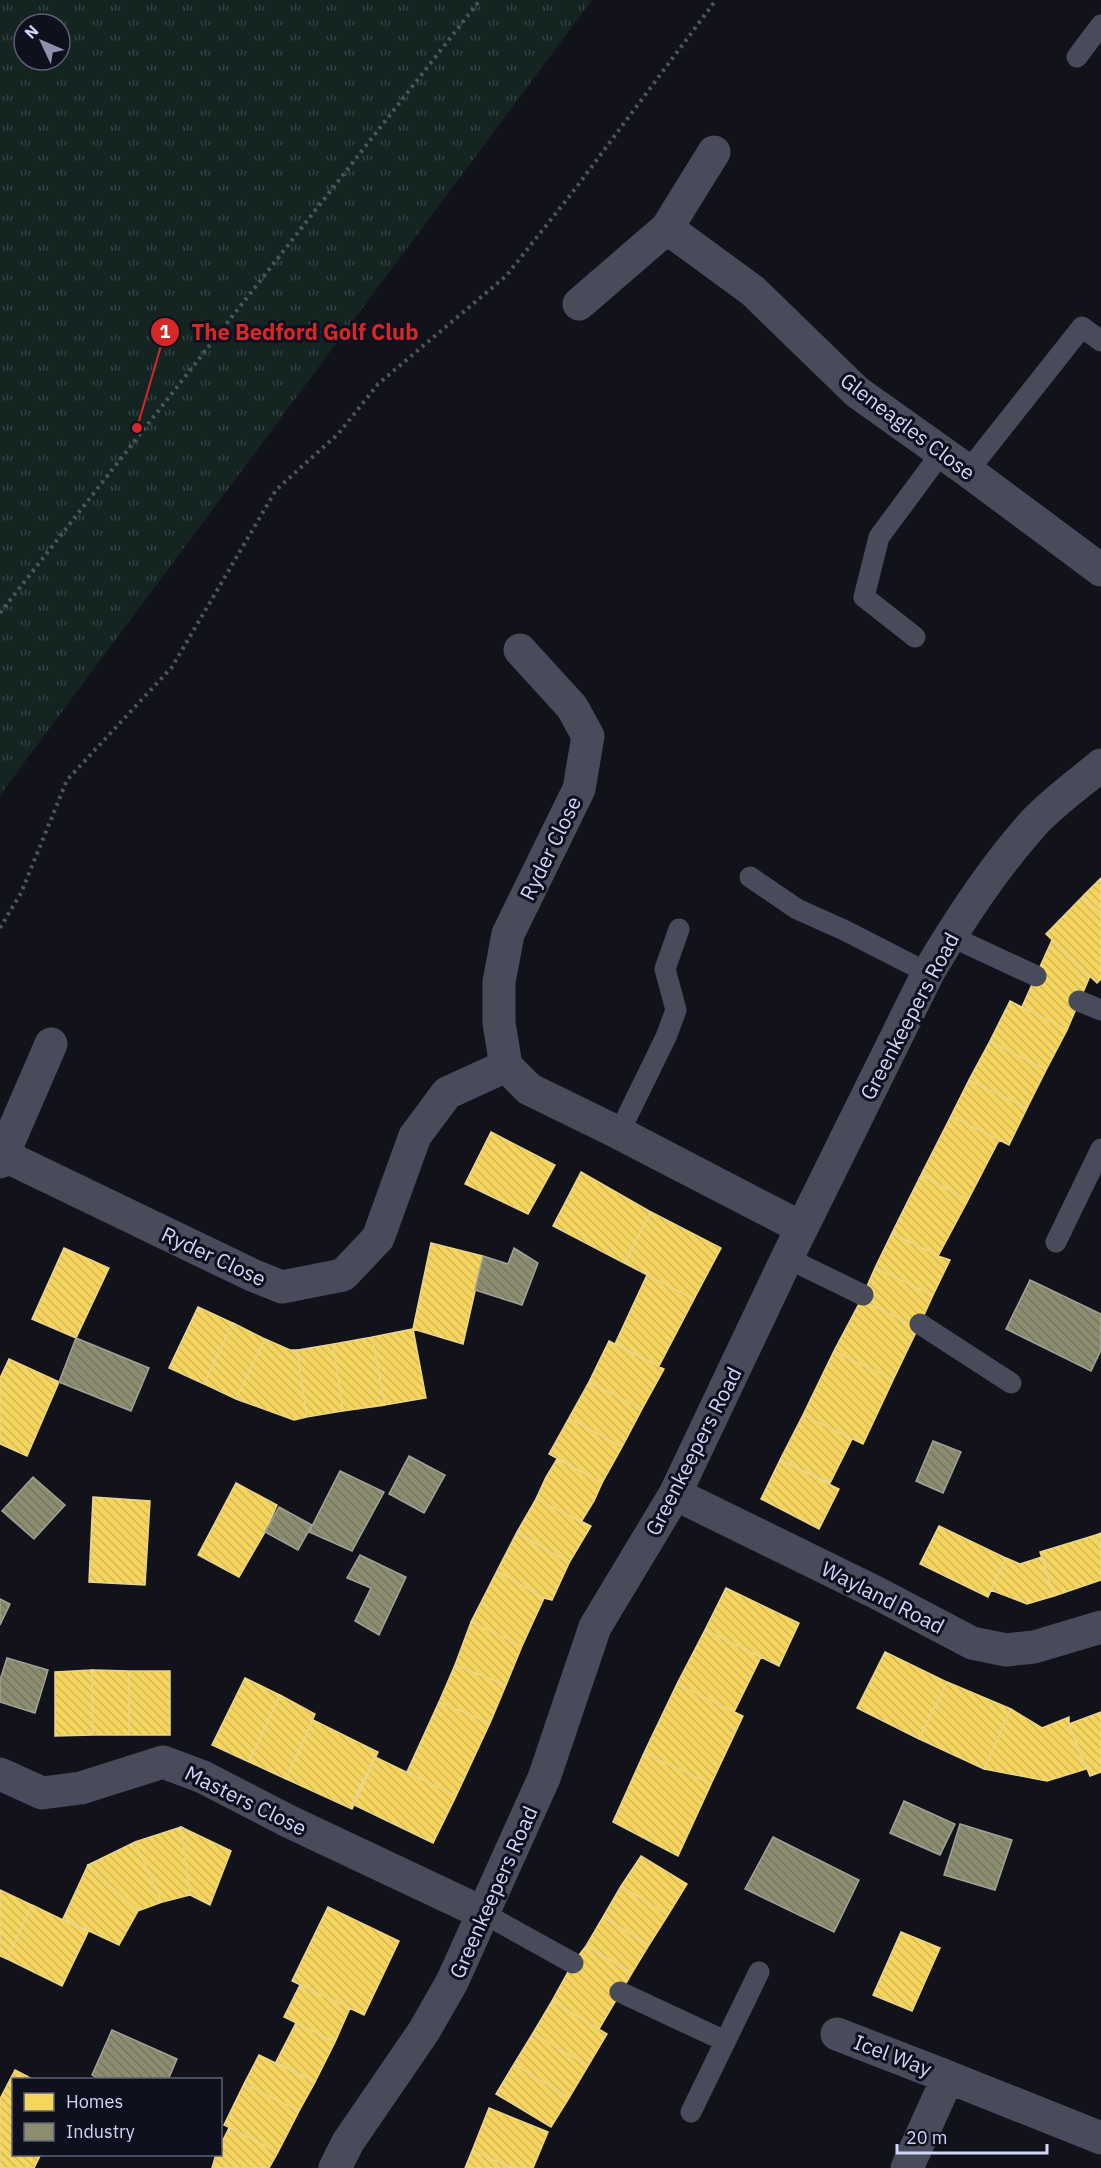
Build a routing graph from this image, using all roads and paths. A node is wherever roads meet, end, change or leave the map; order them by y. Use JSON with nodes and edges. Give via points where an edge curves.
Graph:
{"nodes":[{"id":1,"x":480,"y":0,"type":"edge"},
{"id":2,"x":716,"y":0,"type":"edge"},
{"id":3,"x":1101,"y":25,"type":"edge"},
{"id":4,"x":1077,"y":57,"type":"dead end"},
{"id":5,"x":714,"y":152,"type":"dead end"},
{"id":6,"x":667,"y":228,"type":"junction"},
{"id":7,"x":579,"y":304,"type":"dead end"},
{"id":8,"x":1101,"y":340,"type":"edge"},
{"id":9,"x":942,"y":452,"type":"junction"},
{"id":10,"x":968,"y":471,"type":"junction"},
{"id":11,"x":1101,"y":570,"type":"edge"},
{"id":12,"x":0,"y":613,"type":"edge"},
{"id":13,"x":915,"y":637,"type":"dead end"},
{"id":14,"x":520,"y":650,"type":"dead end"},
{"id":15,"x":1101,"y":765,"type":"edge"},
{"id":16,"x":750,"y":877,"type":"dead end"},
{"id":17,"x":0,"y":928,"type":"edge"},
{"id":18,"x":679,"y":929,"type":"dead end"},
{"id":19,"x":950,"y":936,"type":"junction"},
{"id":20,"x":928,"y":973,"type":"junction"},
{"id":21,"x":1036,"y":976,"type":"dead end"},
{"id":22,"x":1079,"y":1001,"type":"dead end"},
{"id":23,"x":1101,"y":1010,"type":"edge"},
{"id":24,"x":51,"y":1044,"type":"dead end"},
{"id":25,"x":507,"y":1066,"type":"junction"},
{"id":26,"x":619,"y":1132,"type":"junction"},
{"id":27,"x":1101,"y":1149,"type":"edge"},
{"id":28,"x":1,"y":1158,"type":"edge"},
{"id":29,"x":802,"y":1228,"type":"junction"},
{"id":30,"x":1056,"y":1242,"type":"dead end"},
{"id":31,"x":787,"y":1258,"type":"junction"},
{"id":32,"x":862,"y":1295,"type":"dead end"},
{"id":33,"x":920,"y":1324,"type":"dead end"},
{"id":34,"x":1011,"y":1383,"type":"dead end"},
{"id":35,"x":675,"y":1494,"type":"junction"},
{"id":36,"x":1101,"y":1627,"type":"edge"},
{"id":37,"x":0,"y":1774,"type":"edge"},
{"id":38,"x":483,"y":1913,"type":"junction"},
{"id":39,"x":573,"y":1963,"type":"dead end"},
{"id":40,"x":759,"y":1972,"type":"dead end"},
{"id":41,"x":620,"y":1992,"type":"dead end"},
{"id":42,"x":837,"y":2034,"type":"dead end"},
{"id":43,"x":725,"y":2041,"type":"junction"},
{"id":44,"x":948,"y":2077,"type":"junction"},
{"id":45,"x":691,"y":2112,"type":"dead end"},
{"id":46,"x":1101,"y":2138,"type":"edge"},
{"id":47,"x":335,"y":2168,"type":"edge"},
{"id":48,"x":908,"y":2168,"type":"edge"}],
"edges":[{"from":1,"to":12,"type":"path"},
{"from":2,"to":17,"type":"path","via":[[506,276],[378,384],[339,433],[276,490],[172,667],[67,780],[21,893]]},
{"from":3,"to":4,"type":"lane"},
{"from":5,"to":6,"type":"street"},
{"from":6,"to":7,"type":"street"},
{"from":6,"to":9,"type":"street","name":"Gleneagles Close","via":[[753,291],[857,392]]},
{"from":8,"to":10,"type":"lane","via":[[1082,327]]},
{"from":9,"to":10,"type":"street","name":"Gleneagles Close"},
{"from":9,"to":13,"type":"lane","via":[[879,537],[864,597]]},
{"from":10,"to":11,"type":"street","name":"Gleneagles Close"},
{"from":14,"to":25,"type":"street","name":"Ryder Close","via":[[572,707],[588,735],[579,789],[508,934],[499,982],[499,1023]]},
{"from":15,"to":19,"type":"street","name":"Greenkeepers Road","via":[[1032,824]]},
{"from":16,"to":20,"type":"lane","via":[[797,909]]},
{"from":18,"to":26,"type":"lane","via":[[665,969],[676,1010]]},
{"from":19,"to":20,"type":"street","name":"Greenkeepers Road"},
{"from":19,"to":21,"type":"lane"},
{"from":20,"to":29,"type":"street","name":"Greenkeepers Road"},
{"from":22,"to":23,"type":"lane"},
{"from":24,"to":28,"type":"street","name":"Ryder Close"},
{"from":25,"to":26,"type":"street","via":[[529,1089]]},
{"from":25,"to":28,"type":"street","name":"Ryder Close","via":[[447,1093],[415,1136],[378,1238],[343,1275],[282,1287]]},
{"from":26,"to":29,"type":"street"},
{"from":27,"to":30,"type":"lane"},
{"from":29,"to":31,"type":"street","name":"Greenkeepers Road"},
{"from":31,"to":32,"type":"lane"},
{"from":31,"to":35,"type":"street","name":"Greenkeepers Road"},
{"from":33,"to":34,"type":"lane"},
{"from":35,"to":36,"type":"street","name":"Wayland Road","via":[[972,1643],[1006,1650],[1034,1647]]},
{"from":35,"to":38,"type":"street","name":"Greenkeepers Road","via":[[595,1628],[544,1778]]},
{"from":37,"to":38,"type":"street","name":"Masters Close","via":[[42,1793],[81,1788],[163,1762],[203,1777]]},
{"from":38,"to":39,"type":"lane"},
{"from":38,"to":47,"type":"street","name":"Greenkeepers Road","via":[[452,1982],[424,2031],[348,2142]]},
{"from":40,"to":43,"type":"lane"},
{"from":41,"to":43,"type":"lane"},
{"from":42,"to":44,"type":"street","name":"Icel Way"},
{"from":43,"to":45,"type":"lane"},
{"from":44,"to":46,"type":"street","name":"Icel Way"},
{"from":44,"to":48,"type":"street","name":"Icel Way"}]}
